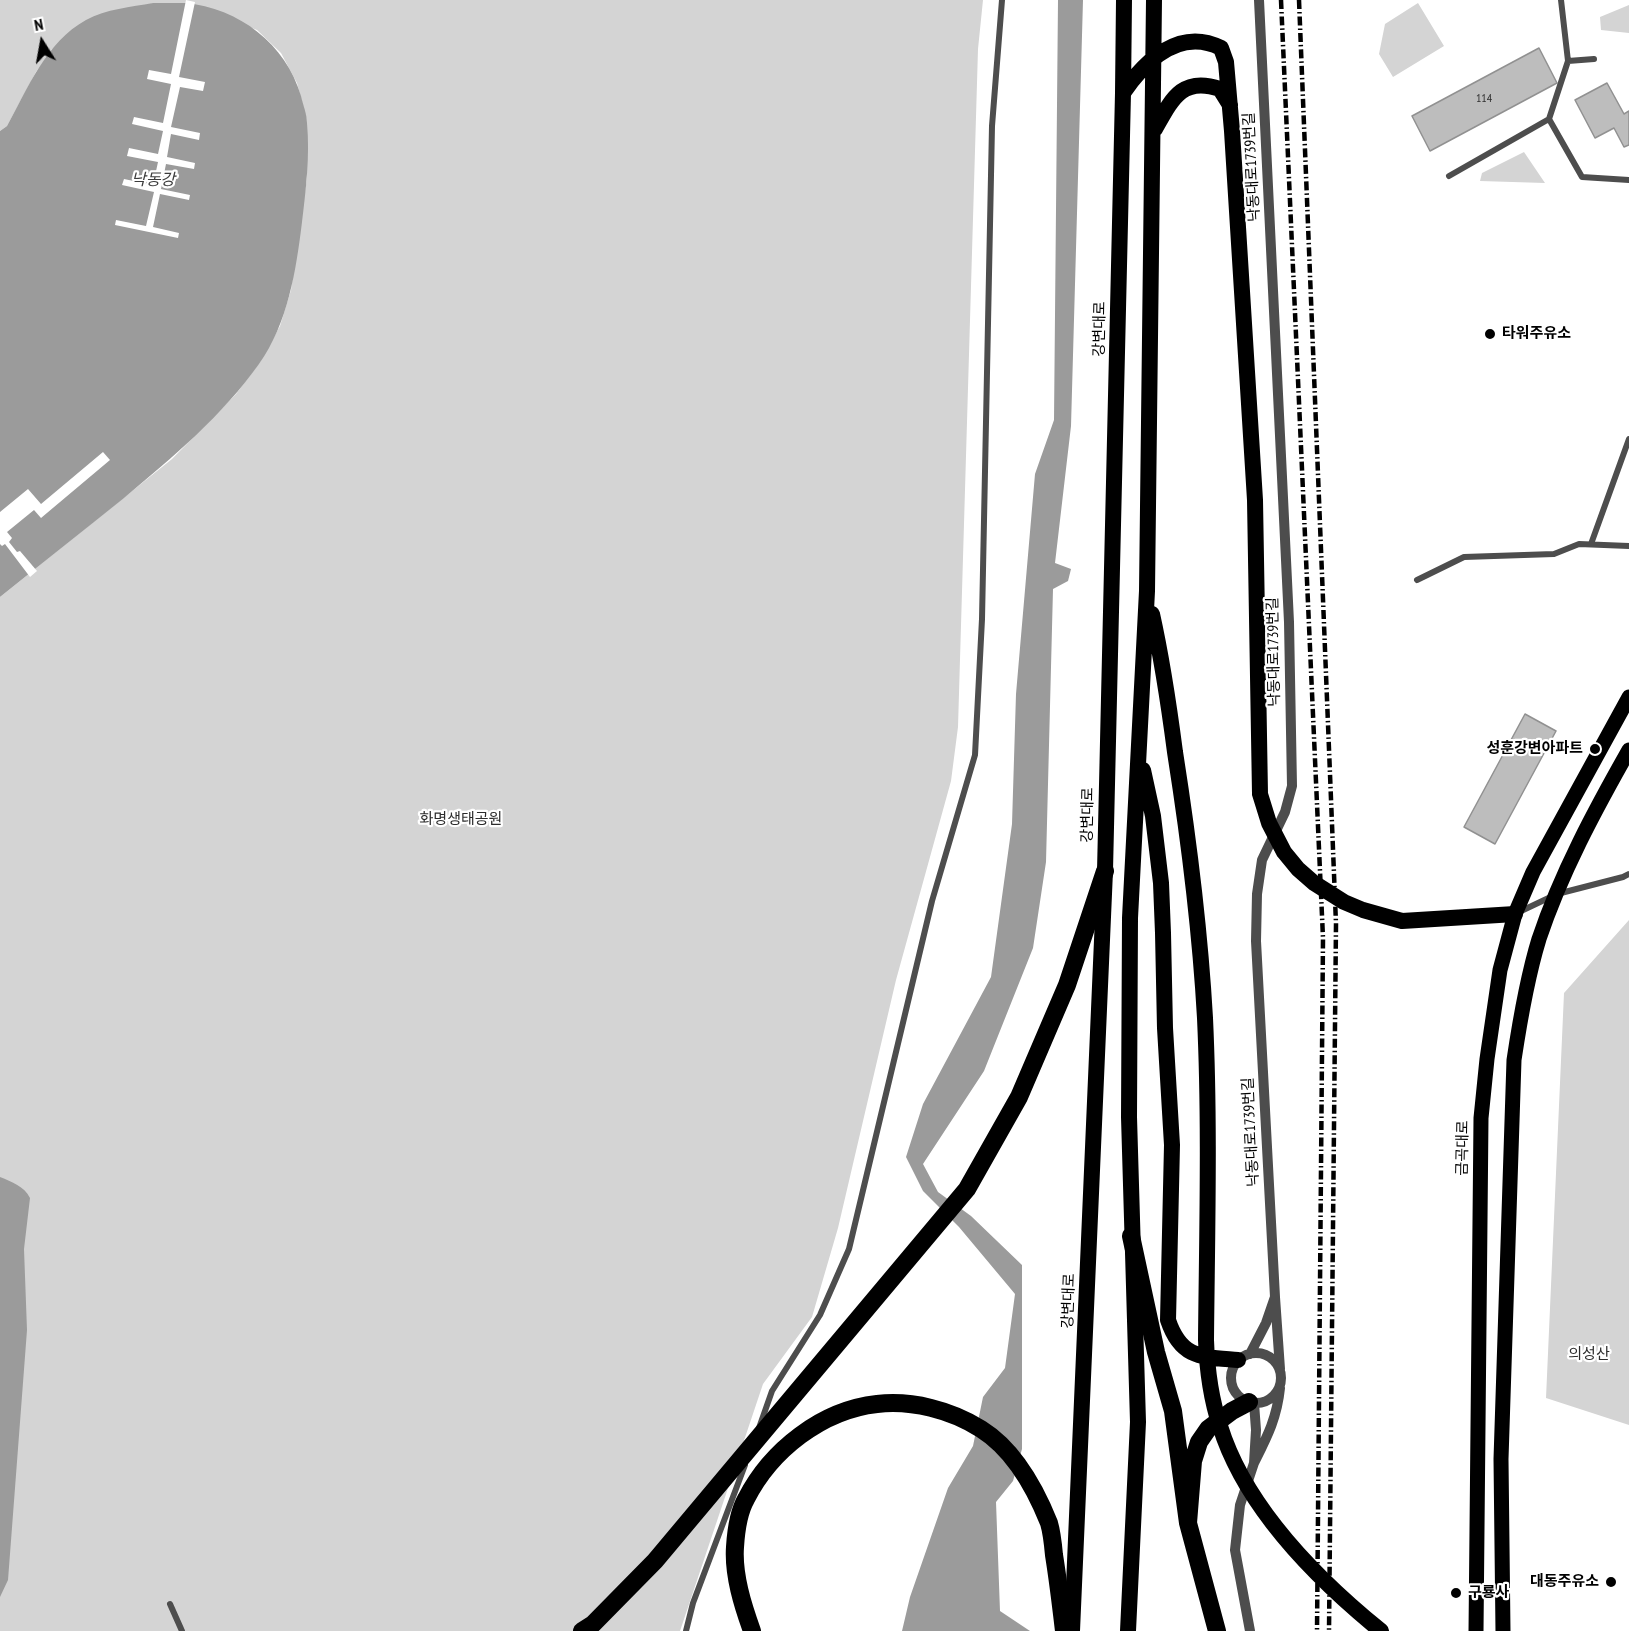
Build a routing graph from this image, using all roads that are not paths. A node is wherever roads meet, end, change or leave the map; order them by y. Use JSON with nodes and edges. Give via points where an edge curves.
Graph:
{"nodes":[{"id":1,"x":1002,"y":0,"type":"edge"},
{"id":2,"x":1124,"y":0,"type":"edge"},
{"id":3,"x":1154,"y":0,"type":"edge"},
{"id":4,"x":1259,"y":0,"type":"edge"},
{"id":5,"x":1561,"y":0,"type":"edge"},
{"id":6,"x":1154,"y":56,"type":"junction"},
{"id":7,"x":1593,"y":59,"type":"dead end"},
{"id":8,"x":1568,"y":61,"type":"junction"},
{"id":9,"x":1123,"y":93,"type":"junction"},
{"id":10,"x":1230,"y":106,"type":"junction"},
{"id":11,"x":1549,"y":119,"type":"junction"},
{"id":12,"x":1154,"y":132,"type":"junction"},
{"id":13,"x":1449,"y":176,"type":"dead end"},
{"id":14,"x":1629,"y":180,"type":"edge"},
{"id":15,"x":1629,"y":439,"type":"edge"},
{"id":16,"x":1591,"y":544,"type":"junction"},
{"id":17,"x":1629,"y":546,"type":"edge"},
{"id":18,"x":1417,"y":580,"type":"dead end"},
{"id":19,"x":1147,"y":591,"type":"junction"},
{"id":20,"x":1629,"y":697,"type":"edge"},
{"id":21,"x":1138,"y":749,"type":"junction"},
{"id":22,"x":1629,"y":750,"type":"edge"},
{"id":23,"x":1105,"y":872,"type":"junction"},
{"id":24,"x":1629,"y":874,"type":"edge"},
{"id":25,"x":1557,"y":894,"type":"junction"},
{"id":26,"x":1515,"y":914,"type":"junction"},
{"id":27,"x":1131,"y":1236,"type":"junction"},
{"id":28,"x":1275,"y":1297,"type":"junction"},
{"id":29,"x":1244,"y":1357,"type":"junction"},
{"id":30,"x":1280,"y":1369,"type":"junction"},
{"id":31,"x":1280,"y":1386,"type":"junction"},
{"id":32,"x":1251,"y":1403,"type":"junction"},
{"id":33,"x":1254,"y":1463,"type":"junction"},
{"id":34,"x":1188,"y":1523,"type":"junction"},
{"id":35,"x":170,"y":1604,"type":"dead end"},
{"id":36,"x":182,"y":1631,"type":"edge"},
{"id":37,"x":582,"y":1631,"type":"edge"},
{"id":38,"x":686,"y":1631,"type":"edge"},
{"id":39,"x":752,"y":1631,"type":"edge"},
{"id":40,"x":1064,"y":1631,"type":"edge"},
{"id":41,"x":1072,"y":1631,"type":"edge"},
{"id":42,"x":1128,"y":1631,"type":"edge"},
{"id":43,"x":1217,"y":1631,"type":"edge"},
{"id":44,"x":1250,"y":1631,"type":"edge"},
{"id":45,"x":1382,"y":1631,"type":"edge"},
{"id":46,"x":1476,"y":1631,"type":"edge"},
{"id":47,"x":1503,"y":1631,"type":"edge"}],
"edges":[{"from":1,"to":38,"type":"street","via":[[992,126],[982,619],[975,755],[932,901],[849,1249],[820,1315],[772,1392]]},
{"from":2,"to":9,"type":"highway","name":"강변대로"},
{"from":3,"to":6,"type":"highway"},
{"from":4,"to":28,"type":"street","name":"낙동대로1739번길","via":[[1289,622],[1292,786],[1285,812],[1262,860],[1257,906]]},
{"from":5,"to":8,"type":"street"},
{"from":6,"to":9,"type":"highway"},
{"from":6,"to":10,"type":"highway","via":[[1192,42],[1208,41],[1221,48]]},
{"from":6,"to":12,"type":"highway"},
{"from":7,"to":8,"type":"street"},
{"from":8,"to":11,"type":"street"},
{"from":9,"to":23,"type":"highway","name":"강변대로"},
{"from":10,"to":12,"type":"highway","via":[[1220,89],[1190,86],[1172,98]]},
{"from":10,"to":26,"type":"highway","via":[[1255,500],[1260,794],[1269,823],[1298,869],[1329,893],[1363,910],[1402,921]]},
{"from":11,"to":13,"type":"street"},
{"from":11,"to":14,"type":"street","via":[[1582,177]]},
{"from":12,"to":19,"type":"highway"},
{"from":15,"to":16,"type":"street"},
{"from":16,"to":17,"type":"street"},
{"from":16,"to":18,"type":"street","via":[[1579,544],[1554,554],[1464,556]]},
{"from":19,"to":21,"type":"highway"},
{"from":19,"to":45,"type":"highway","via":[[1166,687],[1196,911],[1205,1018],[1208,1126],[1207,1359],[1220,1425],[1232,1456],[1288,1541],[1334,1590]]},
{"from":20,"to":26,"type":"main road","name":"금곡대로","via":[[1533,872]]},
{"from":21,"to":27,"type":"highway","via":[[1130,918]]},
{"from":21,"to":29,"type":"highway","via":[[1153,816],[1161,893],[1172,1144],[1168,1320],[1183,1348],[1200,1357]]},
{"from":22,"to":25,"type":"main road"},
{"from":23,"to":37,"type":"highway","via":[[1067,985],[1019,1097],[967,1189],[655,1561]]},
{"from":23,"to":41,"type":"highway","name":"강변대로"},
{"from":24,"to":25,"type":"street"},
{"from":25,"to":26,"type":"street"},
{"from":25,"to":47,"type":"main road","via":[[1539,940],[1514,1060],[1501,1459]]},
{"from":26,"to":46,"type":"main road","name":"금곡대로","via":[[1500,970],[1481,1118]]},
{"from":27,"to":34,"type":"highway","via":[[1173,1411]]},
{"from":27,"to":42,"type":"highway","via":[[1138,1422]]},
{"from":28,"to":29,"type":"street","via":[[1266,1323]]},
{"from":28,"to":30,"type":"street","name":"낙동대로1739번길"},
{"from":29,"to":30,"type":"street","via":[[1261,1353]]},
{"from":29,"to":32,"type":"street","via":[[1232,1370],[1232,1384],[1239,1397]]},
{"from":30,"to":31,"type":"street"},
{"from":31,"to":32,"type":"street","via":[[1270,1399]]},
{"from":31,"to":33,"type":"street","via":[[1278,1409]]},
{"from":32,"to":33,"type":"street","via":[[1256,1430]]},
{"from":32,"to":34,"type":"highway","via":[[1208,1429],[1199,1442],[1193,1461]]},
{"from":33,"to":44,"type":"street","via":[[1240,1505],[1235,1550]]},
{"from":34,"to":43,"type":"highway"},
{"from":35,"to":36,"type":"street"},
{"from":39,"to":40,"type":"highway","via":[[734,1549],[745,1500],[768,1465],[786,1447],[825,1420],[847,1410],[877,1404],[931,1408],[957,1416],[983,1430],[1008,1452],[1050,1525]]}]}
